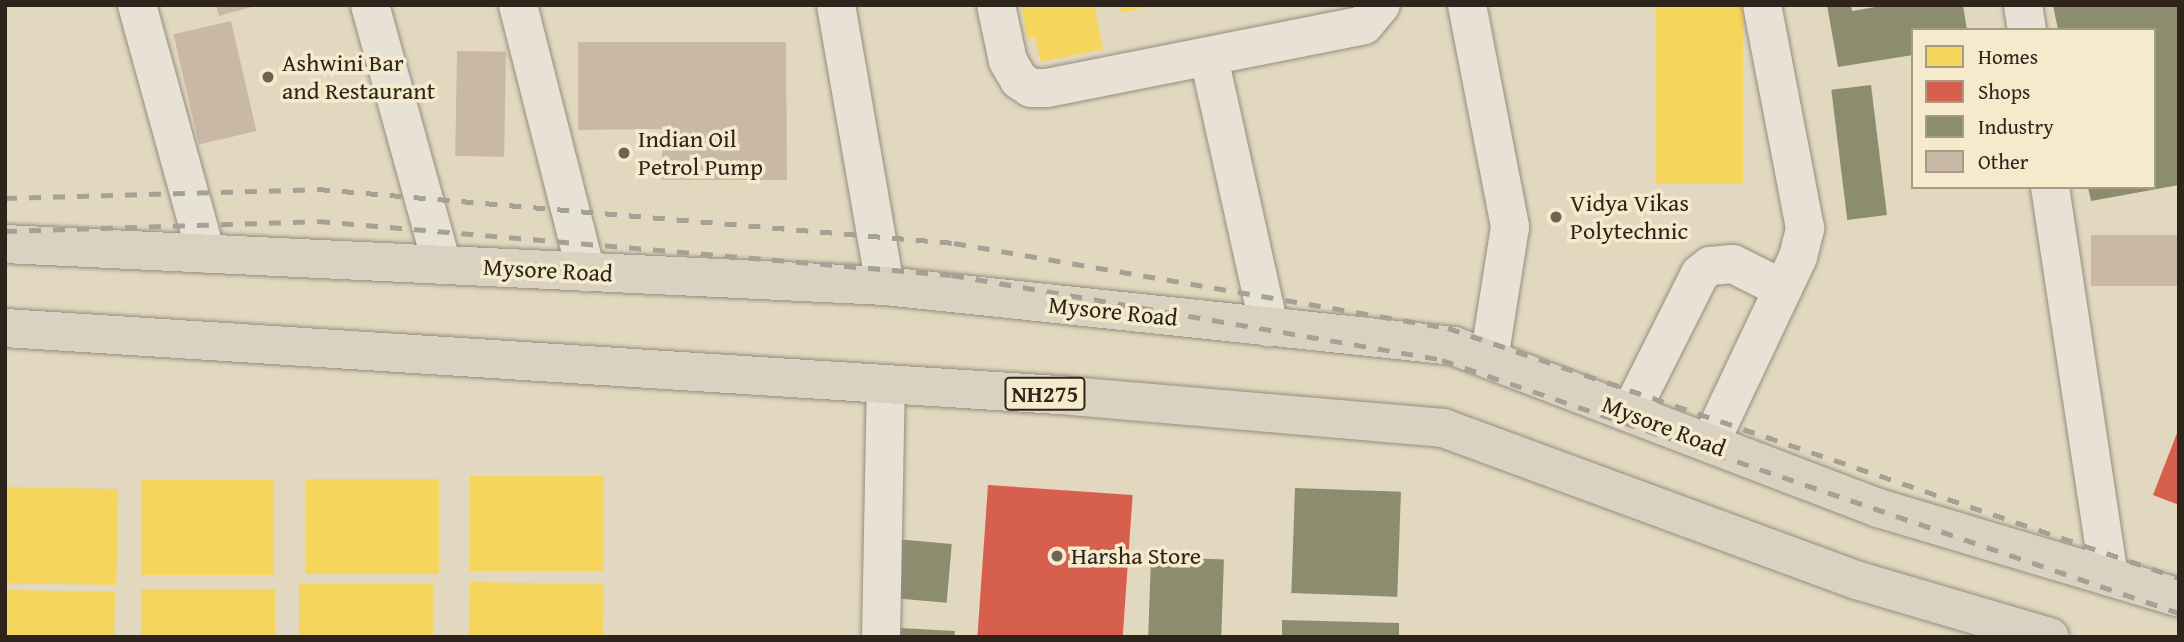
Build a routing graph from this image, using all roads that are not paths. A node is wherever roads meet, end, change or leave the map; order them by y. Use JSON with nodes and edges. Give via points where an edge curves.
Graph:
{"nodes":[{"id":1,"x":136,"y":5,"type":"edge"},
{"id":2,"x":370,"y":5,"type":"edge"},
{"id":3,"x":518,"y":5,"type":"edge"},
{"id":4,"x":835,"y":5,"type":"edge"},
{"id":5,"x":996,"y":5,"type":"edge"},
{"id":6,"x":1381,"y":5,"type":"edge"},
{"id":7,"x":1467,"y":5,"type":"edge"},
{"id":8,"x":1762,"y":5,"type":"edge"},
{"id":9,"x":2023,"y":5,"type":"edge"},
{"id":10,"x":2027,"y":28,"type":"edge"},
{"id":11,"x":1209,"y":58,"type":"junction"},
{"id":12,"x":2050,"y":189,"type":"edge"},
{"id":13,"x":5,"y":244,"type":"edge"},
{"id":14,"x":206,"y":254,"type":"junction"},
{"id":15,"x":442,"y":265,"type":"junction"},
{"id":16,"x":586,"y":272,"type":"junction"},
{"id":17,"x":885,"y":286,"type":"junction"},
{"id":18,"x":1783,"y":289,"type":"junction"},
{"id":19,"x":1269,"y":327,"type":"junction"},
{"id":20,"x":5,"y":328,"type":"edge"},
{"id":21,"x":1489,"y":359,"type":"junction"},
{"id":22,"x":886,"y":384,"type":"junction"},
{"id":23,"x":1630,"y":413,"type":"junction"},
{"id":24,"x":1710,"y":443,"type":"junction"},
{"id":25,"x":2109,"y":577,"type":"junction"},
{"id":26,"x":2179,"y":598,"type":"edge"},
{"id":27,"x":881,"y":637,"type":"edge"},
{"id":28,"x":2050,"y":637,"type":"edge"}],
"edges":[{"from":1,"to":14,"type":"street"},
{"from":2,"to":15,"type":"street"},
{"from":3,"to":16,"type":"street"},
{"from":4,"to":17,"type":"street"},
{"from":5,"to":11,"type":"street","via":[[1008,61],[1031,88]]},
{"from":6,"to":11,"type":"street","via":[[1364,25]]},
{"from":7,"to":21,"type":"street","via":[[1510,227]]},
{"from":8,"to":18,"type":"street","via":[[1805,228],[1803,244]]},
{"from":9,"to":10,"type":"street"},
{"from":11,"to":19,"type":"street"},
{"from":12,"to":25,"type":"street"},
{"from":13,"to":14,"type":"highway","name":"Mysore Road"},
{"from":14,"to":15,"type":"highway","name":"Mysore Road"},
{"from":15,"to":16,"type":"highway","name":"Mysore Road"},
{"from":16,"to":17,"type":"highway","name":"Mysore Road"},
{"from":17,"to":19,"type":"highway","name":"Mysore Road"},
{"from":18,"to":23,"type":"street","via":[[1732,264],[1710,266],[1700,274]]},
{"from":18,"to":24,"type":"street"},
{"from":19,"to":21,"type":"highway","name":"Mysore Road","via":[[1454,346]]},
{"from":20,"to":22,"type":"highway","number":"NH275"},
{"from":21,"to":23,"type":"highway","name":"Mysore Road"},
{"from":22,"to":27,"type":"street"},
{"from":22,"to":28,"type":"highway","number":"NH275","via":[[1443,428],[1856,580]]},
{"from":23,"to":24,"type":"highway","name":"Mysore Road"},
{"from":24,"to":25,"type":"highway","name":"Mysore Road","via":[[1878,508]]},
{"from":25,"to":26,"type":"highway","name":"Mysore Road"}]}
